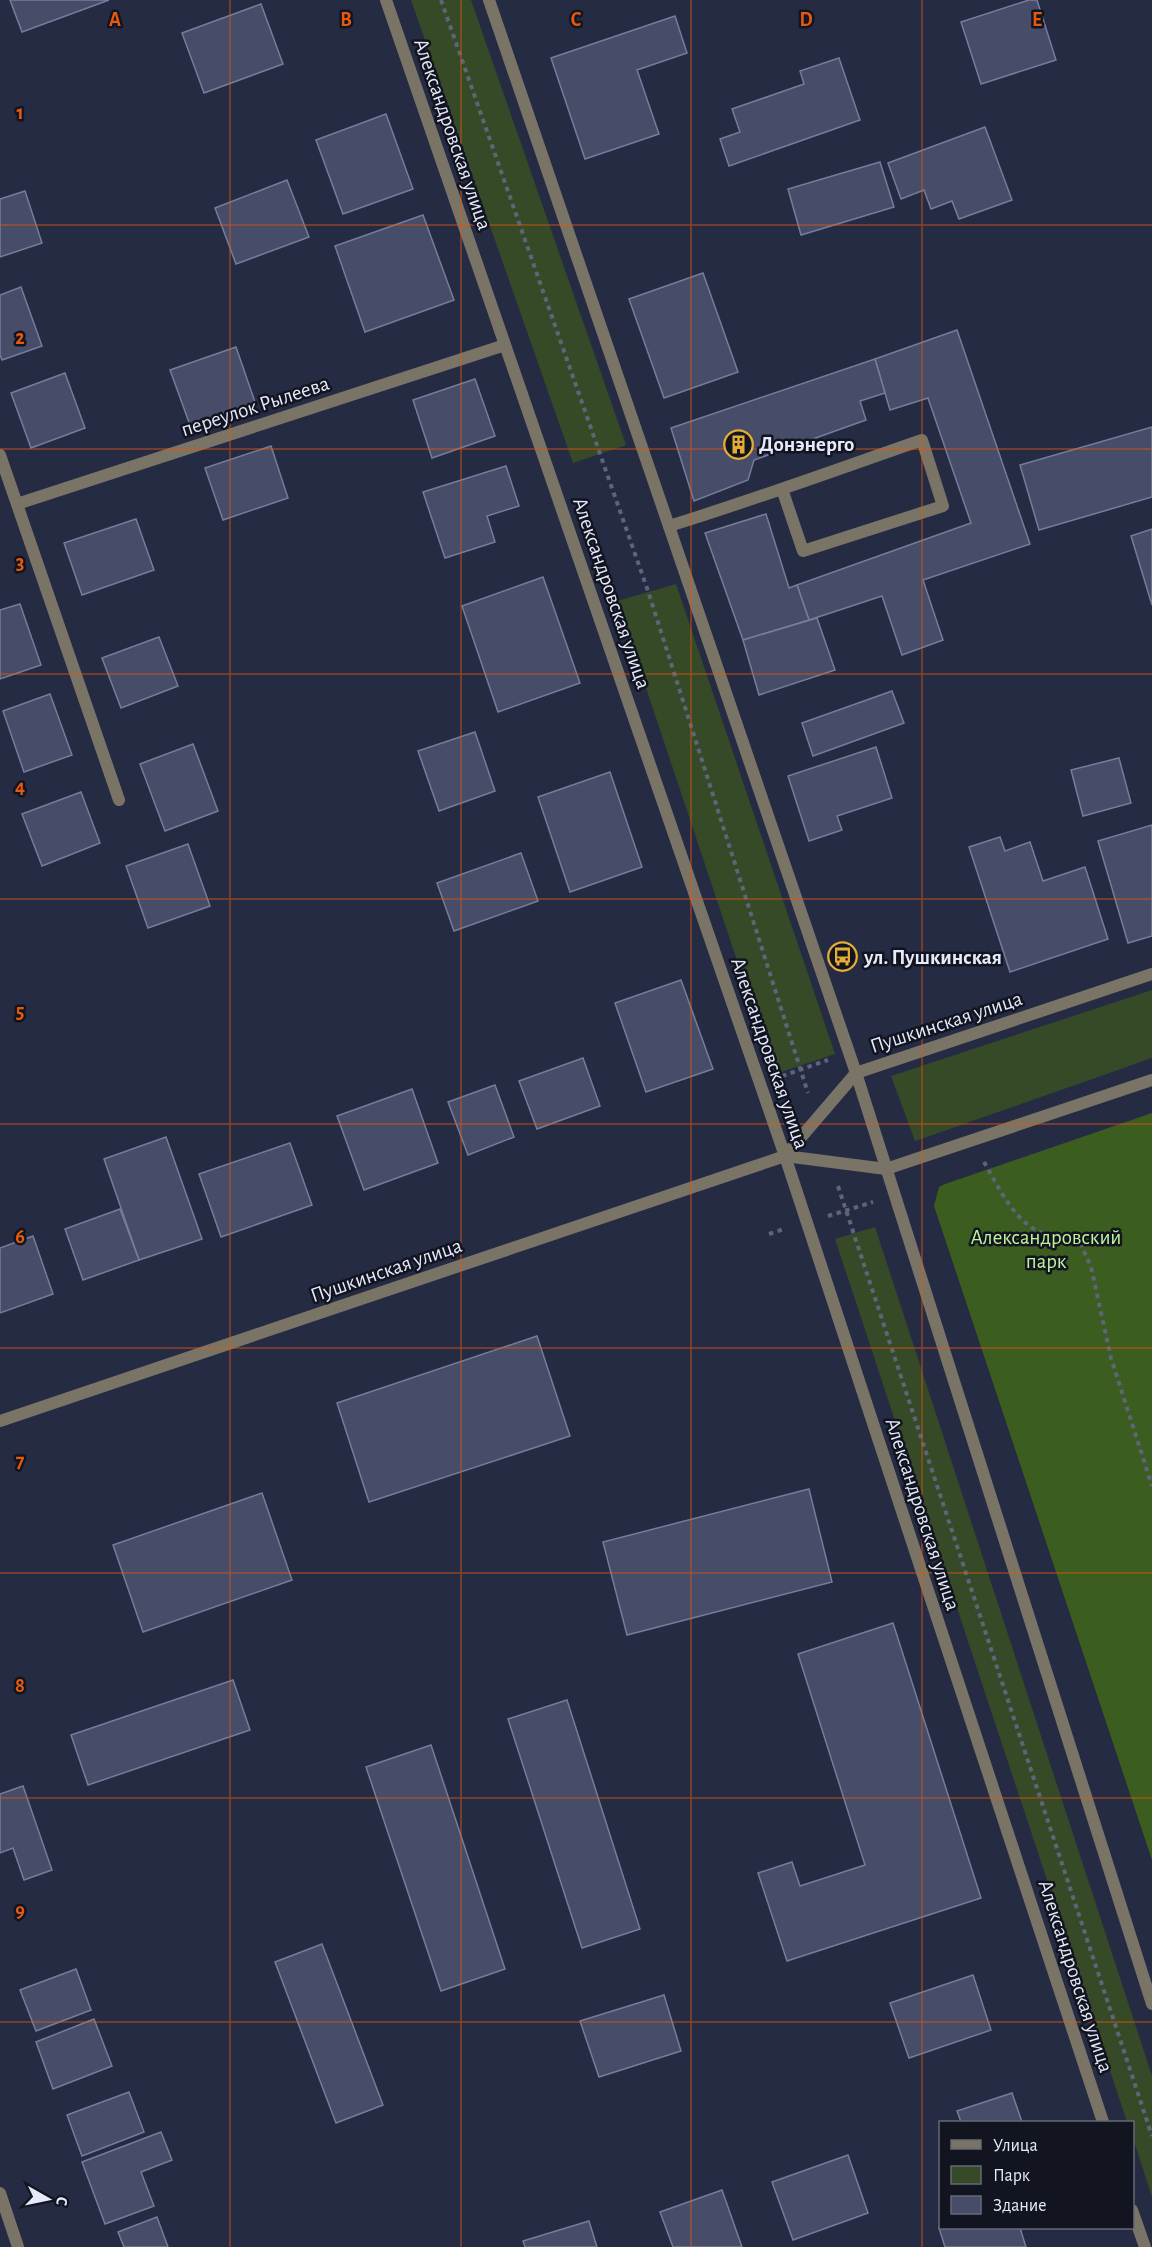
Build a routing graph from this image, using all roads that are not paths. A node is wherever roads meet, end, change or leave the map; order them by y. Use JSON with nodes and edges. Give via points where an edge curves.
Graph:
{"nodes":[{"id":1,"x":386,"y":0,"type":"edge"},
{"id":2,"x":489,"y":0,"type":"edge"},
{"id":3,"x":506,"y":345,"type":"junction"},
{"id":4,"x":0,"y":455,"type":"edge"},
{"id":5,"x":782,"y":489,"type":"junction"},
{"id":6,"x":17,"y":504,"type":"junction"},
{"id":7,"x":669,"y":526,"type":"junction"},
{"id":8,"x":119,"y":800,"type":"dead end"},
{"id":9,"x":1152,"y":974,"type":"edge"},
{"id":10,"x":856,"y":1072,"type":"junction"},
{"id":11,"x":1152,"y":1080,"type":"edge"},
{"id":12,"x":785,"y":1156,"type":"junction"},
{"id":13,"x":886,"y":1170,"type":"junction"},
{"id":14,"x":0,"y":1421,"type":"edge"},
{"id":15,"x":1152,"y":2004,"type":"edge"},
{"id":16,"x":1104,"y":2121,"type":"edge"},
{"id":17,"x":0,"y":2193,"type":"edge"},
{"id":18,"x":1134,"y":2216,"type":"edge"},
{"id":19,"x":18,"y":2247,"type":"edge"},
{"id":20,"x":1144,"y":2247,"type":"edge"}],
"edges":[{"from":1,"to":3,"type":"street","name":"Александровская улица"},
{"from":2,"to":7,"type":"street"},
{"from":3,"to":6,"type":"street","name":"переулок Рылеева"},
{"from":3,"to":12,"type":"street","name":"Александровская улица"},
{"from":4,"to":6,"type":"street"},
{"from":5,"to":5,"type":"street","via":[[922,440],[943,507],[803,551]]},
{"from":5,"to":7,"type":"street"},
{"from":6,"to":8,"type":"street"},
{"from":7,"to":10,"type":"street"},
{"from":9,"to":10,"type":"street","name":"Пушкинская улица"},
{"from":10,"to":12,"type":"street","name":"Пушкинская улица"},
{"from":10,"to":13,"type":"street"},
{"from":11,"to":13,"type":"street","name":"Пушкинская улица"},
{"from":12,"to":13,"type":"street","name":"Пушкинская улица"},
{"from":12,"to":14,"type":"street","name":"Пушкинская улица"},
{"from":12,"to":16,"type":"street","name":"Александровская улица"},
{"from":13,"to":15,"type":"street"},
{"from":17,"to":19,"type":"street"},
{"from":18,"to":20,"type":"street"}]}
